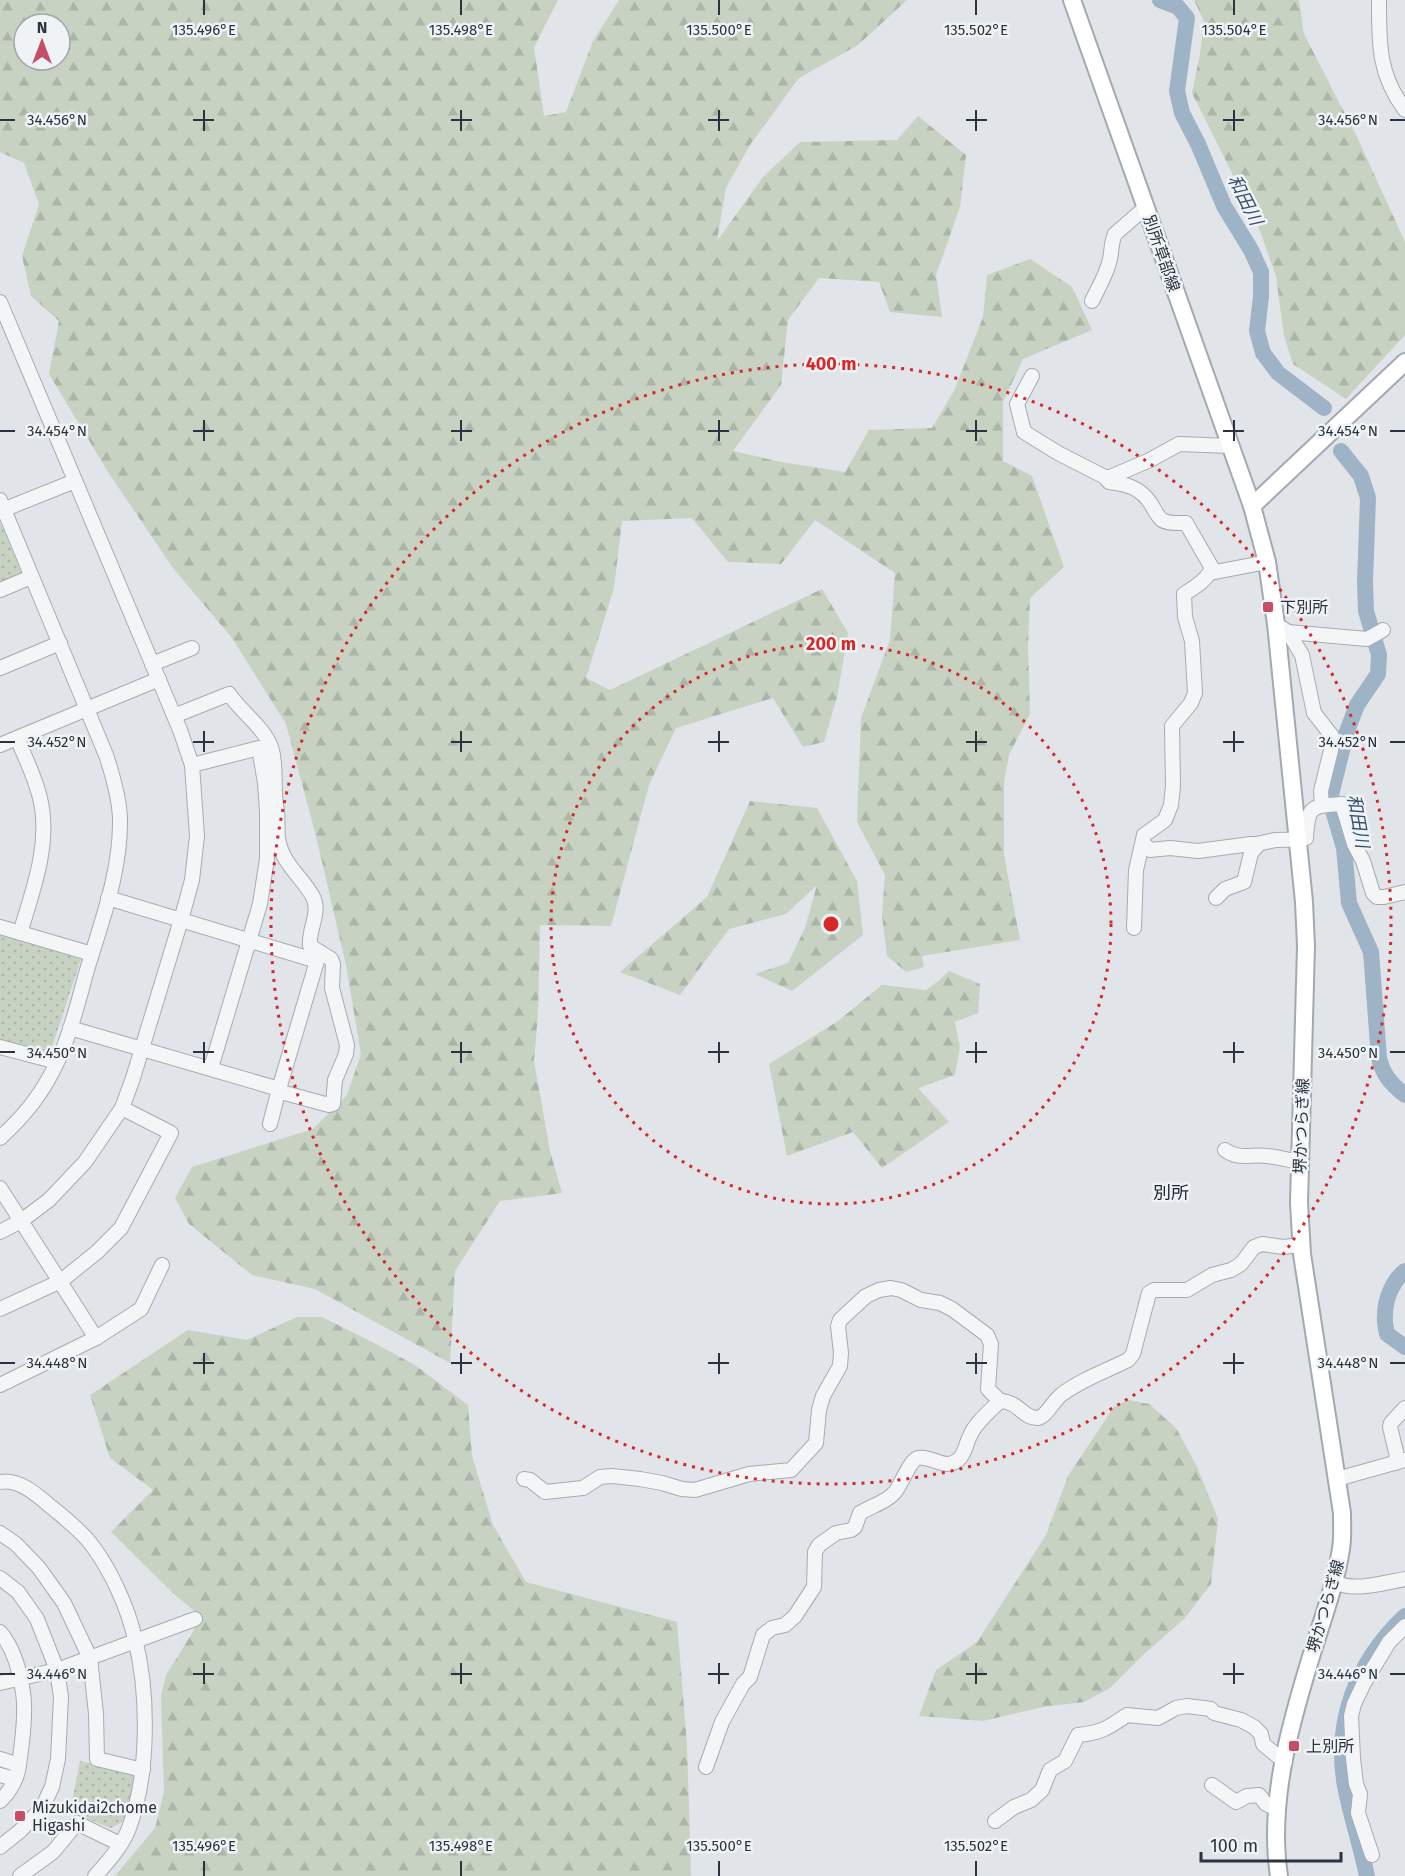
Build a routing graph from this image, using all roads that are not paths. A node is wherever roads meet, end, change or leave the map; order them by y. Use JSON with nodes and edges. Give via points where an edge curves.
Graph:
{"nodes":[{"id":1,"x":1072,"y":0,"type":"edge"},
{"id":2,"x":1379,"y":0,"type":"edge"},
{"id":3,"x":1405,"y":110,"type":"edge"},
{"id":4,"x":1146,"y":207,"type":"junction"},
{"id":5,"x":1092,"y":301,"type":"dead end"},
{"id":6,"x":0,"y":302,"type":"edge"},
{"id":7,"x":1405,"y":362,"type":"edge"},
{"id":8,"x":1032,"y":376,"type":"dead end"},
{"id":9,"x":1230,"y":446,"type":"junction"},
{"id":10,"x":1106,"y":477,"type":"junction"},
{"id":11,"x":75,"y":481,"type":"junction"},
{"id":12,"x":1252,"y":506,"type":"junction"},
{"id":13,"x":1,"y":507,"type":"edge"},
{"id":14,"x":1267,"y":562,"type":"junction"},
{"id":15,"x":1210,"y":573,"type":"junction"},
{"id":16,"x":31,"y":577,"type":"junction"},
{"id":17,"x":0,"y":590,"type":"edge"},
{"id":18,"x":1282,"y":628,"type":"junction"},
{"id":19,"x":1383,"y":630,"type":"dead end"},
{"id":20,"x":60,"y":643,"type":"junction"},
{"id":21,"x":192,"y":648,"type":"dead end"},
{"id":22,"x":152,"y":664,"type":"junction"},
{"id":23,"x":0,"y":668,"type":"edge"},
{"id":24,"x":159,"y":679,"type":"junction"},
{"id":25,"x":88,"y":708,"type":"junction"},
{"id":26,"x":174,"y":716,"type":"junction"},
{"id":27,"x":17,"y":738,"type":"junction"},
{"id":28,"x":0,"y":745,"type":"edge"},
{"id":29,"x":192,"y":765,"type":"junction"},
{"id":30,"x":1322,"y":805,"type":"junction"},
{"id":31,"x":1298,"y":840,"type":"junction"},
{"id":32,"x":1143,"y":843,"type":"junction"},
{"id":33,"x":1258,"y":845,"type":"junction"},
{"id":34,"x":1405,"y":891,"type":"edge"},
{"id":35,"x":108,"y":898,"type":"junction"},
{"id":36,"x":1216,"y":898,"type":"dead end"},
{"id":37,"x":181,"y":920,"type":"junction"},
{"id":38,"x":0,"y":927,"type":"edge"},
{"id":39,"x":1134,"y":928,"type":"dead end"},
{"id":40,"x":20,"y":933,"type":"junction"},
{"id":41,"x":249,"y":939,"type":"junction"},
{"id":42,"x":92,"y":954,"type":"junction"},
{"id":43,"x":70,"y":1028,"type":"junction"},
{"id":44,"x":0,"y":1047,"type":"edge"},
{"id":45,"x":143,"y":1048,"type":"junction"},
{"id":46,"x":57,"y":1062,"type":"junction"},
{"id":47,"x":211,"y":1068,"type":"junction"},
{"id":48,"x":279,"y":1089,"type":"junction"},
{"id":49,"x":122,"y":1108,"type":"junction"},
{"id":50,"x":270,"y":1124,"type":"dead end"},
{"id":51,"x":0,"y":1138,"type":"edge"},
{"id":52,"x":1225,"y":1150,"type":"dead end"},
{"id":53,"x":1300,"y":1162,"type":"junction"},
{"id":54,"x":0,"y":1188,"type":"edge"},
{"id":55,"x":21,"y":1221,"type":"junction"},
{"id":56,"x":0,"y":1232,"type":"edge"},
{"id":57,"x":1301,"y":1245,"type":"junction"},
{"id":58,"x":162,"y":1264,"type":"dead end"},
{"id":59,"x":61,"y":1281,"type":"junction"},
{"id":60,"x":0,"y":1309,"type":"edge"},
{"id":61,"x":96,"y":1338,"type":"junction"},
{"id":62,"x":0,"y":1385,"type":"edge"},
{"id":63,"x":1000,"y":1401,"type":"junction"},
{"id":64,"x":1405,"y":1408,"type":"edge"},
{"id":65,"x":1400,"y":1461,"type":"edge"},
{"id":66,"x":524,"y":1479,"type":"dead end"},
{"id":67,"x":1337,"y":1479,"type":"junction"},
{"id":68,"x":0,"y":1482,"type":"edge"},
{"id":69,"x":0,"y":1533,"type":"edge"},
{"id":70,"x":0,"y":1578,"type":"edge"},
{"id":71,"x":1405,"y":1579,"type":"edge"},
{"id":72,"x":1334,"y":1582,"type":"junction"},
{"id":73,"x":195,"y":1618,"type":"dead end"},
{"id":74,"x":1405,"y":1626,"type":"edge"},
{"id":75,"x":0,"y":1632,"type":"edge"},
{"id":76,"x":136,"y":1640,"type":"junction"},
{"id":77,"x":90,"y":1658,"type":"junction"},
{"id":78,"x":57,"y":1670,"type":"junction"},
{"id":79,"x":20,"y":1679,"type":"junction"},
{"id":80,"x":0,"y":1683,"type":"edge"},
{"id":81,"x":0,"y":1759,"type":"edge"},
{"id":82,"x":1285,"y":1762,"type":"junction"},
{"id":83,"x":19,"y":1765,"type":"junction"},
{"id":84,"x":706,"y":1767,"type":"dead end"},
{"id":85,"x":143,"y":1770,"type":"junction"},
{"id":86,"x":0,"y":1774,"type":"edge"},
{"id":87,"x":15,"y":1779,"type":"junction"},
{"id":88,"x":1212,"y":1785,"type":"dead end"},
{"id":89,"x":0,"y":1801,"type":"edge"},
{"id":90,"x":1277,"y":1809,"type":"junction"},
{"id":91,"x":995,"y":1821,"type":"dead end"},
{"id":92,"x":120,"y":1844,"type":"junction"},
{"id":93,"x":0,"y":1846,"type":"edge"},
{"id":94,"x":1372,"y":1855,"type":"dead end"},
{"id":95,"x":20,"y":1876,"type":"edge"},
{"id":96,"x":95,"y":1876,"type":"edge"},
{"id":97,"x":1279,"y":1876,"type":"edge"}],
"edges":[{"from":1,"to":4,"type":"main road","name":"別所草部線"},
{"from":2,"to":3,"type":"street","via":[[1382,63],[1394,96]]},
{"from":4,"to":5,"type":"street","via":[[1115,234],[1108,268]]},
{"from":4,"to":9,"type":"main road","name":"別所草部線"},
{"from":6,"to":11,"type":"street"},
{"from":7,"to":12,"type":"main road"},
{"from":8,"to":10,"type":"street","via":[[1017,404],[1024,432]]},
{"from":9,"to":10,"type":"street","via":[[1179,444]]},
{"from":9,"to":12,"type":"main road","name":"別所草部線"},
{"from":10,"to":15,"type":"street","via":[[1109,482],[1136,488],[1164,521],[1186,523],[1212,568]]},
{"from":11,"to":13,"type":"street"},
{"from":11,"to":22,"type":"street"},
{"from":12,"to":14,"type":"main road","name":"堺かつらぎ線"},
{"from":13,"to":16,"type":"street"},
{"from":14,"to":15,"type":"street"},
{"from":14,"to":18,"type":"main road","name":"堺かつらぎ線"},
{"from":15,"to":32,"type":"street","via":[[1184,594],[1192,641],[1194,693],[1191,703],[1172,726],[1173,786],[1168,813],[1165,820],[1144,835]]},
{"from":16,"to":17,"type":"street"},
{"from":16,"to":20,"type":"street"},
{"from":18,"to":19,"type":"street","via":[[1367,639]]},
{"from":18,"to":30,"type":"street","via":[[1302,655],[1314,713],[1332,736]]},
{"from":18,"to":31,"type":"main road","name":"堺かつらぎ線"},
{"from":20,"to":23,"type":"street"},
{"from":20,"to":25,"type":"street"},
{"from":21,"to":22,"type":"street"},
{"from":22,"to":24,"type":"street"},
{"from":24,"to":25,"type":"street"},
{"from":24,"to":26,"type":"street"},
{"from":25,"to":27,"type":"street"},
{"from":25,"to":35,"type":"street","via":[[115,783],[119,808],[116,874]]},
{"from":26,"to":29,"type":"street"},
{"from":26,"to":48,"type":"street","via":[[229,694],[266,737],[272,749],[278,839],[291,869],[313,896],[316,908],[310,946],[333,964],[333,994],[347,1045],[335,1080],[333,1104]]},
{"from":27,"to":28,"type":"street"},
{"from":27,"to":40,"type":"street","via":[[37,785],[43,814],[43,847]]},
{"from":29,"to":37,"type":"street","via":[[197,836],[192,880]]},
{"from":29,"to":41,"type":"street","via":[[259,748],[267,812],[267,859],[260,904]]},
{"from":30,"to":31,"type":"street","via":[[1307,816],[1306,838]]},
{"from":30,"to":34,"type":"street","via":[[1342,804],[1373,893],[1384,897]]},
{"from":31,"to":33,"type":"street"},
{"from":31,"to":53,"type":"main road","name":"堺かつらぎ線","via":[[1306,946]]},
{"from":32,"to":33,"type":"street","via":[[1150,850],[1198,851]]},
{"from":32,"to":39,"type":"street","via":[[1136,870]]},
{"from":33,"to":36,"type":"street","via":[[1251,853],[1244,882],[1225,889]]},
{"from":35,"to":37,"type":"street"},
{"from":35,"to":42,"type":"street"},
{"from":37,"to":41,"type":"street"},
{"from":37,"to":45,"type":"street"},
{"from":38,"to":40,"type":"street"},
{"from":40,"to":42,"type":"street"},
{"from":41,"to":47,"type":"street"},
{"from":41,"to":48,"type":"street","via":[[317,961]]},
{"from":42,"to":43,"type":"street"},
{"from":43,"to":45,"type":"street"},
{"from":43,"to":46,"type":"street"},
{"from":44,"to":46,"type":"street"},
{"from":45,"to":47,"type":"street"},
{"from":45,"to":49,"type":"street"},
{"from":46,"to":51,"type":"street","via":[[32,1105]]},
{"from":47,"to":48,"type":"street"},
{"from":48,"to":50,"type":"street"},
{"from":49,"to":55,"type":"street","via":[[85,1162],[49,1200]]},
{"from":49,"to":59,"type":"street","via":[[171,1133],[121,1228]]},
{"from":52,"to":53,"type":"street","via":[[1231,1155]]},
{"from":53,"to":57,"type":"main road","name":"堺かつらぎ線"},
{"from":54,"to":55,"type":"street"},
{"from":55,"to":56,"type":"street"},
{"from":55,"to":59,"type":"street"},
{"from":57,"to":63,"type":"street","via":[[1262,1244],[1254,1247],[1242,1264],[1186,1290],[1149,1293],[1128,1360],[1071,1388],[1043,1416],[1028,1416],[1017,1406]]},
{"from":57,"to":67,"type":"main road","name":"堺かつらぎ線"},
{"from":58,"to":61,"type":"street","via":[[141,1309]]},
{"from":59,"to":60,"type":"street"},
{"from":59,"to":61,"type":"street"},
{"from":61,"to":62,"type":"street"},
{"from":63,"to":66,"type":"street","via":[[988,1389],[991,1344],[987,1335],[940,1303],[891,1288],[866,1296],[840,1320],[840,1366],[823,1396],[816,1443],[791,1470],[749,1474],[696,1490],[612,1476],[583,1488],[544,1492]]},
{"from":63,"to":84,"type":"street","via":[[969,1436],[961,1458],[944,1464],[920,1457],[915,1460],[890,1497],[860,1513],[851,1530],[836,1533],[819,1545],[815,1552],[814,1587],[795,1616],[763,1635],[750,1677],[722,1722]]},
{"from":64,"to":65,"type":"street","via":[[1390,1427]]},
{"from":65,"to":67,"type":"street"},
{"from":67,"to":72,"type":"main road","name":"堺かつらぎ線","via":[[1342,1547]]},
{"from":68,"to":76,"type":"street","via":[[7,1480],[29,1490],[91,1543],[126,1609]]},
{"from":69,"to":77,"type":"street","via":[[15,1544],[52,1586]]},
{"from":70,"to":78,"type":"street","via":[[18,1592],[37,1619]]},
{"from":71,"to":72,"type":"street","via":[[1364,1586]]},
{"from":72,"to":82,"type":"main road","name":"堺かつらぎ線","via":[[1302,1687]]},
{"from":73,"to":76,"type":"street"},
{"from":74,"to":94,"type":"street","via":[[1389,1642],[1364,1683],[1351,1716],[1360,1794],[1358,1813]]},
{"from":75,"to":79,"type":"street"},
{"from":76,"to":77,"type":"street"},
{"from":76,"to":85,"type":"street","via":[[142,1684]]},
{"from":77,"to":78,"type":"street"},
{"from":77,"to":85,"type":"street","via":[[97,1759]]},
{"from":78,"to":79,"type":"street"},
{"from":78,"to":93,"type":"street","via":[[60,1723],[52,1787],[42,1808]]},
{"from":79,"to":80,"type":"street"},
{"from":79,"to":83,"type":"street","via":[[23,1706]]},
{"from":81,"to":83,"type":"street"},
{"from":82,"to":90,"type":"main road","name":"堺かつらぎ線"},
{"from":82,"to":91,"type":"street","via":[[1263,1744],[1254,1727],[1211,1709],[1187,1706],[1158,1718],[1127,1715],[1096,1733],[1078,1735],[1065,1761],[1050,1770],[1042,1790]]},
{"from":83,"to":87,"type":"street"},
{"from":85,"to":92,"type":"street","via":[[128,1830]]},
{"from":86,"to":87,"type":"street"},
{"from":87,"to":89,"type":"street"},
{"from":88,"to":90,"type":"street","via":[[1236,1802],[1259,1795]]},
{"from":90,"to":97,"type":"main road","name":"堺かつらぎ線"},
{"from":92,"to":95,"type":"street","via":[[77,1823],[54,1852]]},
{"from":92,"to":96,"type":"street"}]}
